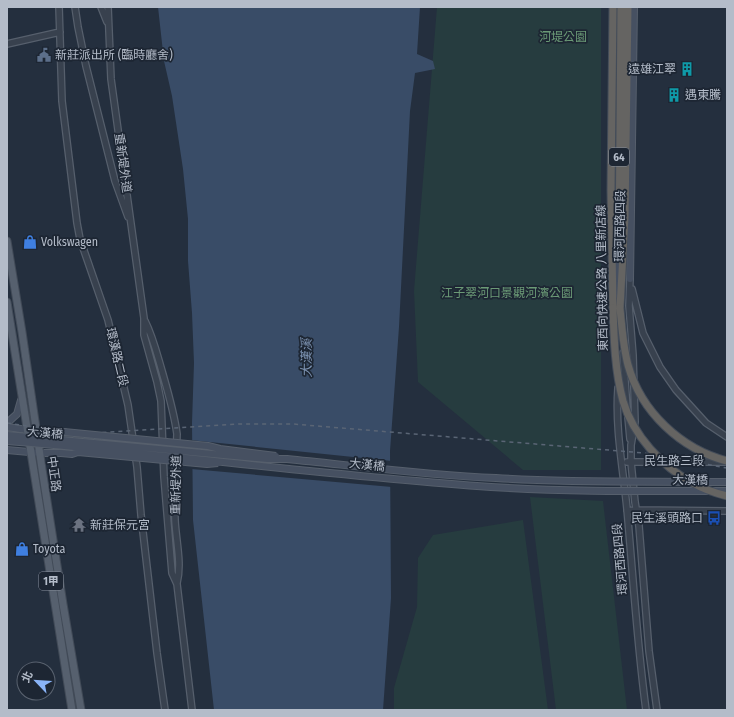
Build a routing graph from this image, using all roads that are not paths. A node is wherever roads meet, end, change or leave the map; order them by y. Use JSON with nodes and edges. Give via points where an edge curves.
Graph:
{"nodes":[{"id":1,"x":59,"y":7,"type":"edge"},
{"id":2,"x":75,"y":7,"type":"edge"},
{"id":3,"x":101,"y":7,"type":"edge"},
{"id":4,"x":108,"y":7,"type":"edge"},
{"id":5,"x":613,"y":7,"type":"edge"},
{"id":6,"x":620,"y":7,"type":"edge"},
{"id":7,"x":628,"y":7,"type":"edge"},
{"id":8,"x":634,"y":7,"type":"edge"},
{"id":9,"x":109,"y":28,"type":"junction"},
{"id":10,"x":60,"y":32,"type":"junction"},
{"id":11,"x":7,"y":44,"type":"edge"},
{"id":12,"x":132,"y":226,"type":"junction"},
{"id":13,"x":7,"y":241,"type":"edge"},
{"id":14,"x":630,"y":279,"type":"junction"},
{"id":15,"x":7,"y":302,"type":"edge"},
{"id":16,"x":619,"y":309,"type":"junction"},
{"id":17,"x":144,"y":318,"type":"junction"},
{"id":18,"x":22,"y":396,"type":"junction"},
{"id":19,"x":7,"y":423,"type":"edge"},
{"id":20,"x":7,"y":427,"type":"edge"},
{"id":21,"x":27,"y":430,"type":"junction"},
{"id":22,"x":37,"y":431,"type":"junction"},
{"id":23,"x":7,"y":435,"type":"edge"},
{"id":24,"x":727,"y":437,"type":"edge"},
{"id":25,"x":7,"y":440,"type":"edge"},
{"id":26,"x":631,"y":445,"type":"junction"},
{"id":27,"x":7,"y":450,"type":"edge"},
{"id":28,"x":30,"y":452,"type":"junction"},
{"id":29,"x":40,"y":453,"type":"junction"},
{"id":30,"x":287,"y":459,"type":"junction"},
{"id":31,"x":224,"y":462,"type":"junction"},
{"id":32,"x":622,"y":462,"type":"junction"},
{"id":33,"x":631,"y":462,"type":"junction"},
{"id":34,"x":727,"y":462,"type":"edge"},
{"id":35,"x":727,"y":482,"type":"edge"},
{"id":36,"x":727,"y":491,"type":"edge"},
{"id":37,"x":727,"y":496,"type":"edge"},
{"id":38,"x":636,"y":510,"type":"junction"},
{"id":39,"x":627,"y":511,"type":"junction"},
{"id":40,"x":727,"y":511,"type":"edge"},
{"id":41,"x":177,"y":584,"type":"junction"},
{"id":42,"x":72,"y":710,"type":"edge"},
{"id":43,"x":81,"y":710,"type":"edge"},
{"id":44,"x":165,"y":710,"type":"edge"},
{"id":45,"x":192,"y":710,"type":"edge"},
{"id":46,"x":646,"y":710,"type":"edge"},
{"id":47,"x":657,"y":710,"type":"edge"}],
"edges":[{"from":1,"to":10,"type":"street","name":"環漢路二段"},
{"from":2,"to":12,"type":"street","via":[[86,66],[115,181]]},
{"from":3,"to":9,"type":"street"},
{"from":4,"to":9,"type":"street","name":"重新堤外道"},
{"from":5,"to":37,"type":"highway","name":"東西向快速公路 八里新店線","number":"64","bridge":true,"via":[[614,337],[619,385],[629,417],[653,452],[672,471],[693,484]]},
{"from":6,"to":16,"type":"highway","name":"東西向快速公路 八里新店線","number":"64"},
{"from":7,"to":16,"type":"highway","via":[[625,217]]},
{"from":8,"to":14,"type":"main road","name":"環河西路四段"},
{"from":9,"to":12,"type":"street","name":"重新堤外道","via":[[111,79]]},
{"from":10,"to":11,"type":"street"},
{"from":10,"to":44,"type":"street","name":"環漢路二段","via":[[62,101],[77,223],[80,239],[108,320],[128,405]]},
{"from":12,"to":17,"type":"street","name":"重新堤外道"},
{"from":13,"to":22,"type":"main road","name":"中正路","number":"1甲"},
{"from":14,"to":24,"type":"street","via":[[643,333],[660,368],[706,423]]},
{"from":14,"to":26,"type":"street","name":"環河西路四段","via":[[635,422]]},
{"from":15,"to":18,"type":"main road","name":"中正路","number":"1甲"},
{"from":16,"to":26,"type":"street","name":"環河西路四段"},
{"from":16,"to":32,"type":"street","name":"環河西路四段","via":[[615,330]]},
{"from":16,"to":34,"type":"highway","name":"東西向快速公路 八里新店線","number":"64","bridge":true,"via":[[629,367],[637,389],[652,412],[685,443]]},
{"from":17,"to":41,"type":"street","name":"重新堤外道","via":[[144,335],[160,401],[172,573]]},
{"from":17,"to":41,"type":"street","name":"重新堤外道","via":[[151,333],[176,423],[174,497],[180,572]]},
{"from":18,"to":19,"type":"main road","via":[[17,414]]},
{"from":18,"to":21,"type":"main road","name":"中正路","number":"1甲"},
{"from":20,"to":21,"type":"main road"},
{"from":21,"to":22,"type":"main road"},
{"from":21,"to":28,"type":"main road","name":"中正路","number":"1甲"},
{"from":22,"to":29,"type":"main road","name":"中正路","number":"1甲"},
{"from":22,"to":30,"type":"main road","bridge":true,"via":[[208,446]]},
{"from":23,"to":30,"type":"main road","name":"大漢橋","bridge":true},
{"from":25,"to":31,"type":"main road","name":"大漢橋","bridge":true},
{"from":26,"to":33,"type":"street","name":"環河西路四段"},
{"from":27,"to":28,"type":"main road"},
{"from":28,"to":29,"type":"main road"},
{"from":28,"to":42,"type":"main road","name":"中正路","number":"1甲"},
{"from":29,"to":31,"type":"main road","bridge":true,"via":[[78,452],[207,464]]},
{"from":29,"to":43,"type":"main road","name":"中正路","number":"1甲"},
{"from":30,"to":35,"type":"main road","name":"大漢橋","bridge":true,"via":[[498,478]]},
{"from":31,"to":36,"type":"main road","name":"大漢橋","bridge":true,"via":[[493,487]]},
{"from":32,"to":33,"type":"street","name":"民生路三段"},
{"from":32,"to":39,"type":"street","name":"環河西路四段"},
{"from":33,"to":34,"type":"street","name":"民生路三段"},
{"from":33,"to":38,"type":"street","name":"環河西路四段"},
{"from":38,"to":39,"type":"street"},
{"from":38,"to":40,"type":"street"},
{"from":38,"to":47,"type":"street","name":"環河西路四段"},
{"from":39,"to":46,"type":"street","name":"環河西路四段"},
{"from":41,"to":45,"type":"street","name":"重新堤外道"}]}
